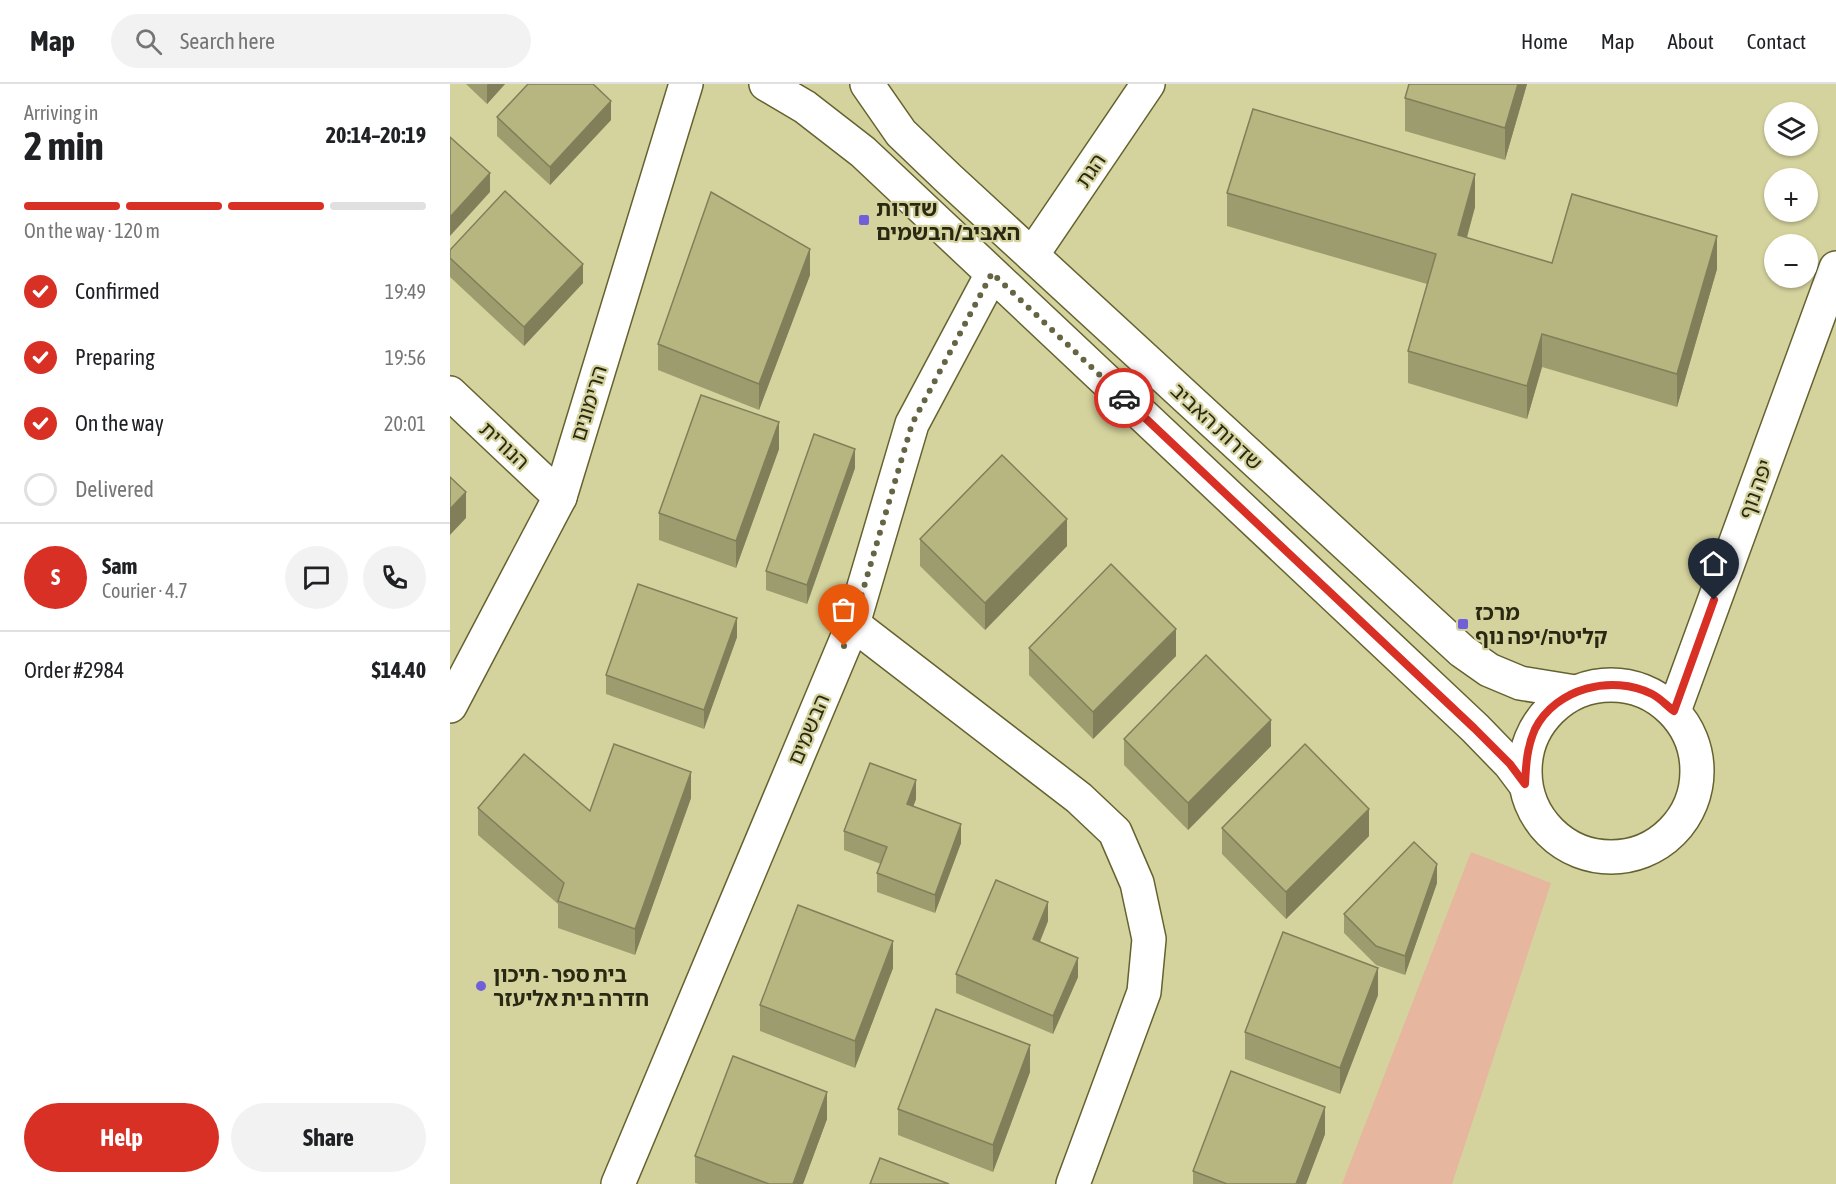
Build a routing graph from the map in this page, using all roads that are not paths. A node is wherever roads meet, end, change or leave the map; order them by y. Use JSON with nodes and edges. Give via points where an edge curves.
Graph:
{"nodes":[{"id":1,"x":686,"y":84,"type":"edge"},
{"id":2,"x":766,"y":84,"type":"edge"},
{"id":3,"x":867,"y":84,"type":"edge"},
{"id":4,"x":1148,"y":84,"type":"edge"},
{"id":5,"x":1032,"y":255,"type":"junction"},
{"id":6,"x":1836,"y":268,"type":"edge"},
{"id":7,"x":992,"y":273,"type":"junction"},
{"id":8,"x":450,"y":393,"type":"edge"},
{"id":9,"x":560,"y":497,"type":"junction"},
{"id":10,"x":853,"y":624,"type":"junction"},
{"id":11,"x":1575,"y":692,"type":"junction"},
{"id":12,"x":450,"y":706,"type":"edge"},
{"id":13,"x":1674,"y":711,"type":"junction"},
{"id":14,"x":1525,"y":784,"type":"junction"},
{"id":15,"x":618,"y":1184,"type":"edge"},
{"id":16,"x":1073,"y":1184,"type":"edge"}],
"edges":[{"from":1,"to":9,"type":"street","name":"הרימונים"},
{"from":2,"to":7,"type":"street","name":"שדרות האביב","via":[[805,107],[863,152]]},
{"from":3,"to":5,"type":"street","name":"שדרות האביב","via":[[901,133]]},
{"from":4,"to":5,"type":"street","name":"הגת"},
{"from":5,"to":11,"type":"street","name":"שדרות האביב","via":[[1462,651],[1490,670],[1520,683]]},
{"from":6,"to":13,"type":"street","name":"יפה נוף"},
{"from":7,"to":10,"type":"street","name":"הבשמים","via":[[912,424]]},
{"from":7,"to":14,"type":"street","name":"שדרות האביב","via":[[1474,728]]},
{"from":8,"to":9,"type":"street","name":"הנורית"},
{"from":9,"to":12,"type":"street","name":"הרימונים"},
{"from":10,"to":15,"type":"street","name":"הבשמים"},
{"from":10,"to":16,"type":"street","via":[[1079,798],[1115,832],[1137,883],[1149,939],[1144,992]]},
{"from":11,"to":13,"type":"street","via":[[1600,684],[1627,685],[1653,694]]},
{"from":11,"to":14,"type":"street","via":[[1553,707],[1536,728],[1527,753]]},
{"from":13,"to":14,"type":"street","via":[[1689,733],[1697,759],[1696,789],[1684,817],[1664,839],[1638,853],[1608,858],[1578,851],[1553,836],[1535,812]]}]}
